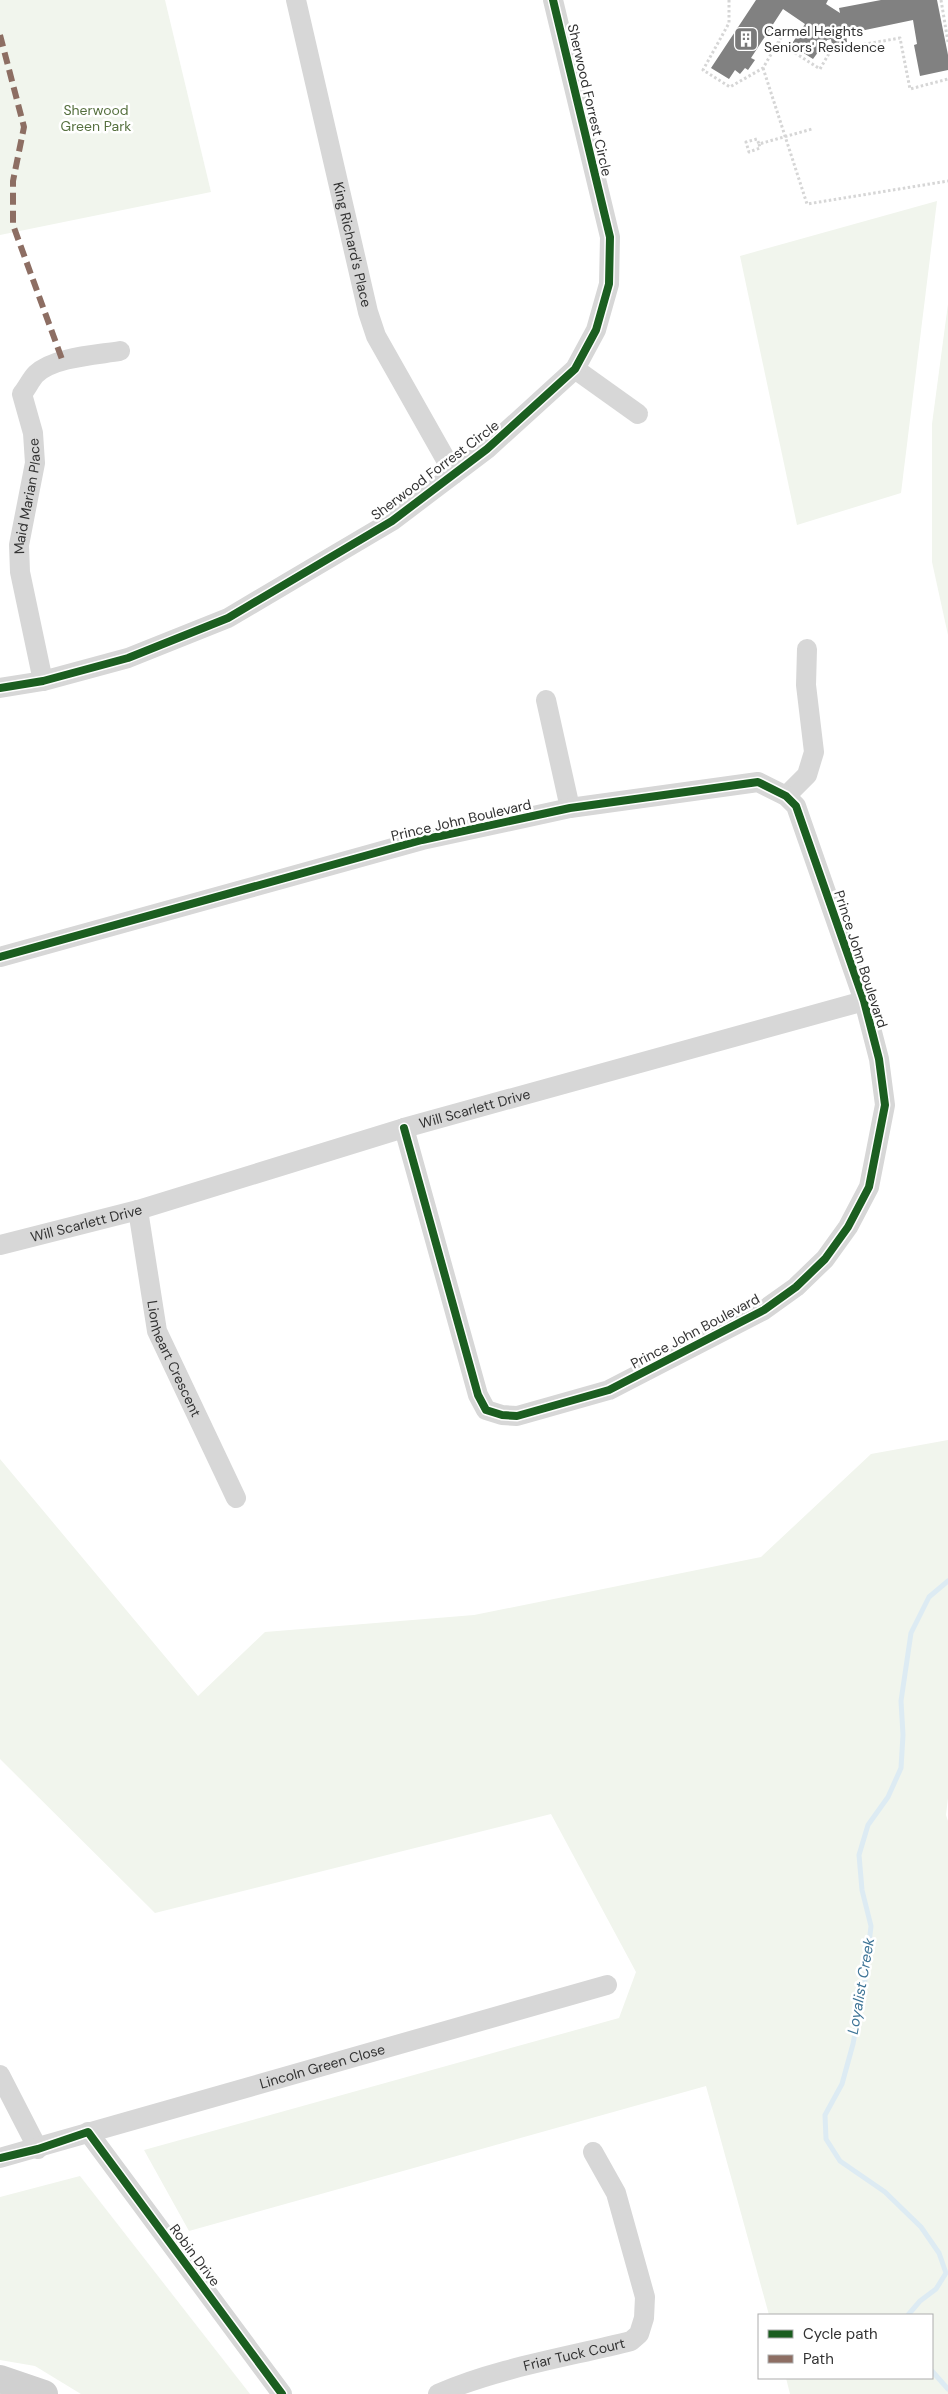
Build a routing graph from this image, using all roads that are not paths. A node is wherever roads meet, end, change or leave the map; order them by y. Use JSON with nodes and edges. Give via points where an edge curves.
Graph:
{"nodes":[{"id":1,"x":296,"y":0,"type":"edge"},
{"id":2,"x":553,"y":0,"type":"edge"},
{"id":3,"x":120,"y":351,"type":"dead end"},
{"id":4,"x":575,"y":369,"type":"junction"},
{"id":5,"x":638,"y":414,"type":"dead end"},
{"id":6,"x":454,"y":474,"type":"junction"},
{"id":7,"x":807,"y":649,"type":"dead end"},
{"id":8,"x":43,"y":681,"type":"junction"},
{"id":9,"x":0,"y":688,"type":"edge"},
{"id":10,"x":546,"y":700,"type":"dead end"},
{"id":11,"x":786,"y":796,"type":"junction"},
{"id":12,"x":570,"y":808,"type":"junction"},
{"id":13,"x":0,"y":956,"type":"edge"},
{"id":14,"x":864,"y":1001,"type":"junction"},
{"id":15,"x":404,"y":1128,"type":"junction"},
{"id":16,"x":138,"y":1210,"type":"junction"},
{"id":17,"x":0,"y":1245,"type":"edge"},
{"id":18,"x":236,"y":1498,"type":"dead end"},
{"id":19,"x":607,"y":1985,"type":"dead end"},
{"id":20,"x":0,"y":2075,"type":"edge"},
{"id":21,"x":88,"y":2132,"type":"junction"},
{"id":22,"x":38,"y":2148,"type":"junction"},
{"id":23,"x":593,"y":2152,"type":"dead end"},
{"id":24,"x":0,"y":2158,"type":"edge"},
{"id":25,"x":0,"y":2379,"type":"edge"},
{"id":26,"x":44,"y":2394,"type":"edge"},
{"id":27,"x":282,"y":2394,"type":"edge"},
{"id":28,"x":438,"y":2394,"type":"edge"}],
"edges":[{"from":1,"to":6,"type":"street","name":"King Richard's Place","via":[[376,336]]},
{"from":2,"to":4,"type":"street","name":"Sherwood Forrest Circle","via":[[610,237],[609,284],[596,330]]},
{"from":3,"to":8,"type":"street","name":"Maid Marian Place","via":[[76,358],[48,367],[36,374],[22,394],[33,433],[35,463],[19,545],[20,572]]},
{"from":4,"to":5,"type":"street"},
{"from":4,"to":6,"type":"street","name":"Sherwood Forrest Circle","via":[[487,449]]},
{"from":6,"to":8,"type":"street","name":"Sherwood Forrest Circle","via":[[392,521],[228,618],[128,658]]},
{"from":7,"to":11,"type":"street","via":[[806,685],[814,752],[807,775]]},
{"from":8,"to":9,"type":"street","name":"Sherwood Forrest Circle"},
{"from":10,"to":12,"type":"street"},
{"from":11,"to":12,"type":"street","name":"Prince John Boulevard","via":[[758,782]]},
{"from":11,"to":14,"type":"street","name":"Prince John Boulevard","via":[[796,806]]},
{"from":12,"to":13,"type":"street","name":"Prince John Boulevard","via":[[422,840]]},
{"from":14,"to":15,"type":"street","name":"Will Scarlett Drive"},
{"from":14,"to":15,"type":"street","name":"Prince John Boulevard","via":[[879,1059],[885,1105],[869,1187],[848,1227],[825,1259],[796,1287],[764,1310],[618,1386],[517,1416],[486,1410],[478,1394]]},
{"from":15,"to":16,"type":"street","name":"Will Scarlett Drive"},
{"from":16,"to":17,"type":"street","name":"Will Scarlett Drive"},
{"from":16,"to":18,"type":"street","name":"Lionheart Crescent","via":[[157,1331]]},
{"from":19,"to":21,"type":"street","name":"Lincoln Green Close"},
{"from":20,"to":22,"type":"street"},
{"from":21,"to":22,"type":"street","name":"Lincoln Green Close"},
{"from":21,"to":27,"type":"street","name":"Robin Drive"},
{"from":22,"to":24,"type":"street","name":"Lincoln Green Close"},
{"from":23,"to":28,"type":"street","name":"Friar Tuck Court","via":[[616,2193],[645,2297],[639,2334],[630,2341],[495,2375]]},
{"from":25,"to":26,"type":"street"}]}
